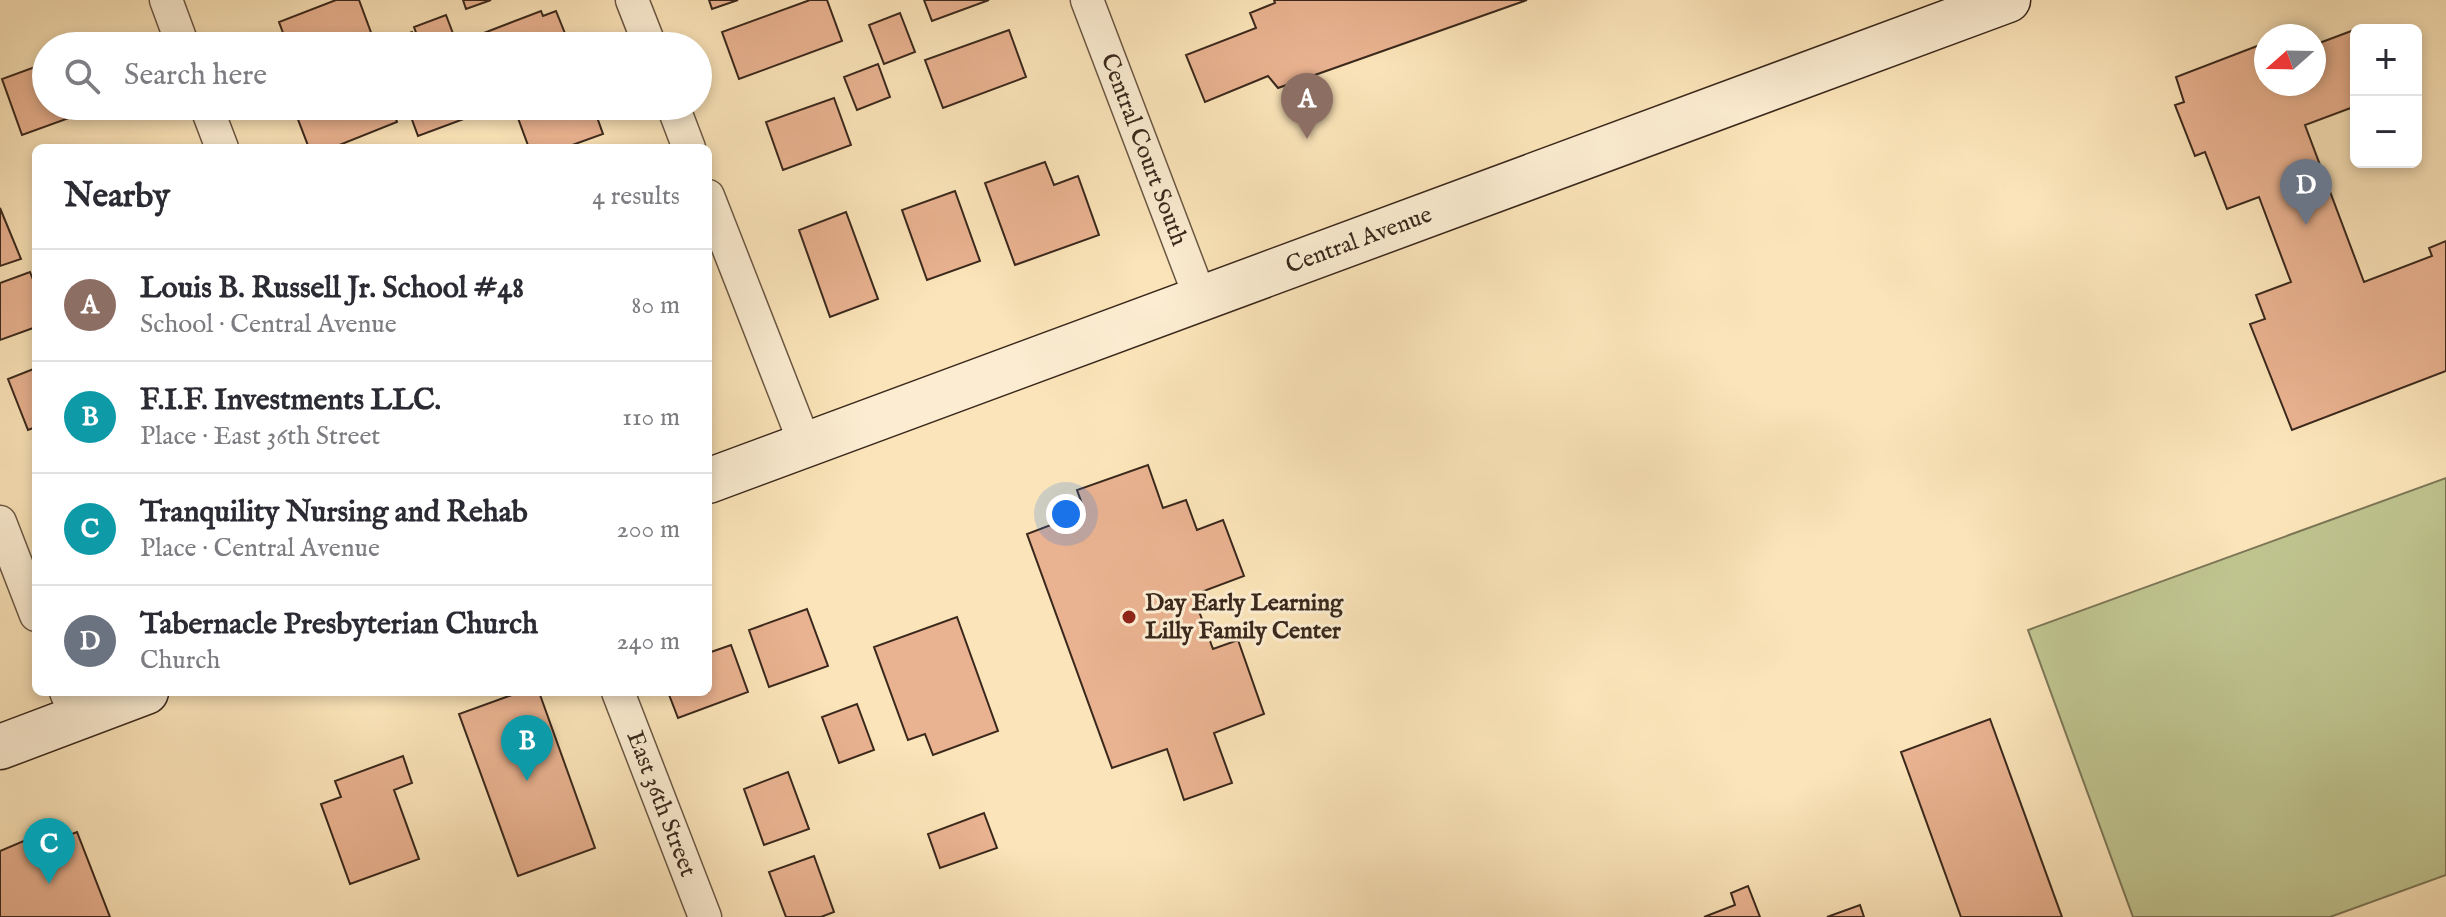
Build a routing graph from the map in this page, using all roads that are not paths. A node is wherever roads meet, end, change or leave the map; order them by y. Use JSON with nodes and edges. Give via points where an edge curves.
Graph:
{"nodes":[{"id":1,"x":166,"y":0,"type":"edge"},
{"id":2,"x":632,"y":0,"type":"edge"},
{"id":3,"x":1087,"y":0,"type":"edge"},
{"id":4,"x":2008,"y":0,"type":"edge"},
{"id":5,"x":178,"y":32,"type":"edge"},
{"id":6,"x":645,"y":32,"type":"edge"},
{"id":7,"x":211,"y":120,"type":"edge"},
{"id":8,"x":678,"y":120,"type":"edge"},
{"id":9,"x":220,"y":144,"type":"edge"},
{"id":10,"x":687,"y":144,"type":"edge"},
{"id":11,"x":712,"y":206,"type":"edge"},
{"id":12,"x":1200,"y":297,"type":"junction"},
{"id":13,"x":805,"y":444,"type":"junction"},
{"id":14,"x":712,"y":479,"type":"edge"},
{"id":15,"x":0,"y":522,"type":"edge"},
{"id":16,"x":32,"y":605,"type":"edge"},
{"id":17,"x":123,"y":696,"type":"edge"},
{"id":18,"x":620,"y":696,"type":"edge"},
{"id":19,"x":71,"y":705,"type":"edge"},
{"id":20,"x":0,"y":747,"type":"edge"},
{"id":21,"x":705,"y":917,"type":"edge"}],
"edges":[{"from":1,"to":5,"type":"street"},
{"from":2,"to":6,"type":"street"},
{"from":3,"to":12,"type":"street","name":"Central Court South"},
{"from":4,"to":12,"type":"main road","name":"Central Avenue"},
{"from":7,"to":9,"type":"street"},
{"from":8,"to":10,"type":"street"},
{"from":11,"to":13,"type":"street"},
{"from":12,"to":13,"type":"main road","name":"Central Avenue"},
{"from":13,"to":14,"type":"main road","name":"Central Avenue"},
{"from":15,"to":16,"type":"street"},
{"from":17,"to":19,"type":"main road"},
{"from":18,"to":21,"type":"street","name":"East 36th Street"},
{"from":19,"to":20,"type":"main road"}]}
